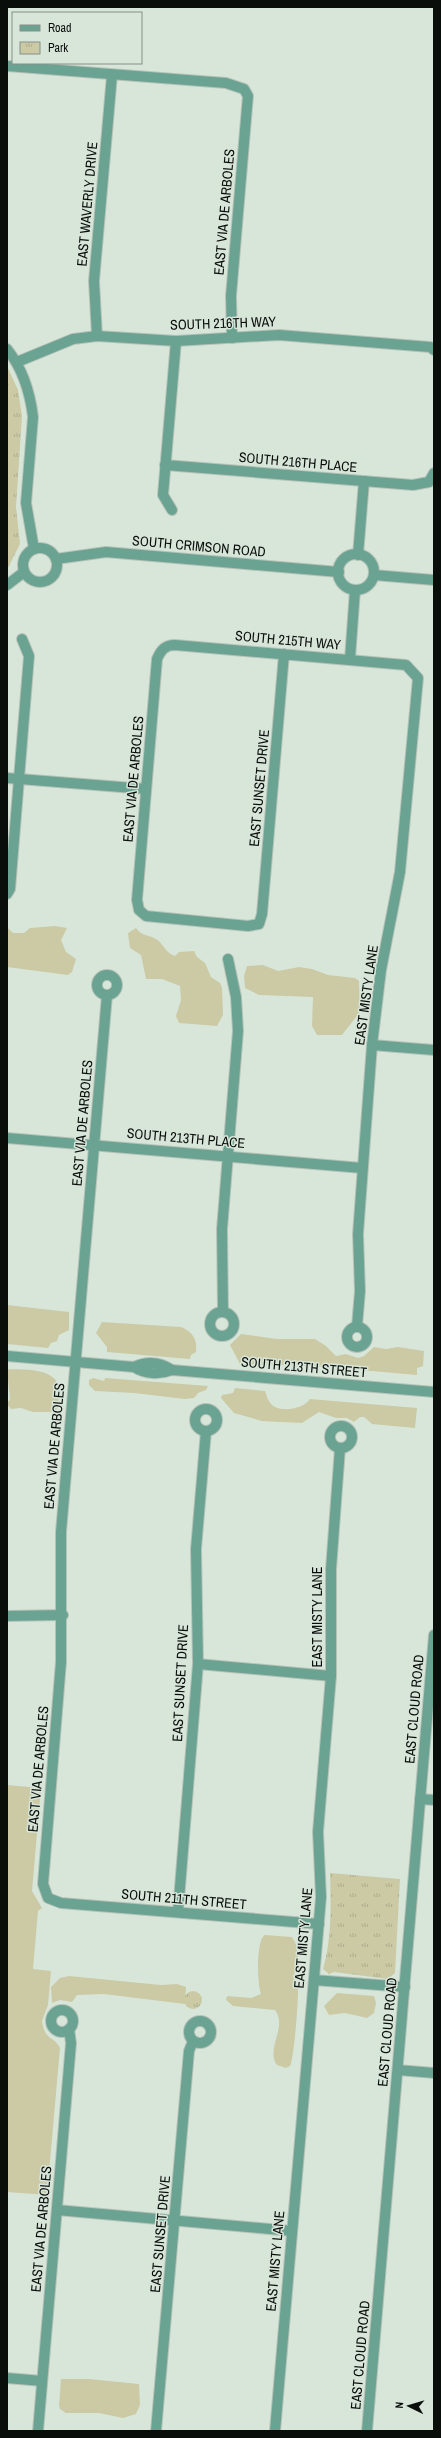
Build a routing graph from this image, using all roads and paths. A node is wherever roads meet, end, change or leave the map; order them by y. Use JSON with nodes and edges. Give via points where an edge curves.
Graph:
{"nodes":[{"id":1,"x":7,"y":66,"type":"edge"},
{"id":2,"x":112,"y":76,"type":"junction"},
{"id":3,"x":97,"y":336,"type":"junction"},
{"id":4,"x":232,"y":338,"type":"junction"},
{"id":5,"x":176,"y":341,"type":"junction"},
{"id":6,"x":7,"y":349,"type":"edge"},
{"id":7,"x":434,"y":350,"type":"edge"},
{"id":8,"x":16,"y":362,"type":"junction"},
{"id":9,"x":165,"y":465,"type":"junction"},
{"id":10,"x":434,"y":473,"type":"edge"},
{"id":11,"x":364,"y":481,"type":"junction"},
{"id":12,"x":172,"y":510,"type":"dead end"},
{"id":13,"x":34,"y":549,"type":"junction"},
{"id":14,"x":358,"y":555,"type":"junction"},
{"id":15,"x":56,"y":559,"type":"junction"},
{"id":16,"x":24,"y":572,"type":"junction"},
{"id":17,"x":339,"y":572,"type":"junction"},
{"id":18,"x":374,"y":575,"type":"junction"},
{"id":19,"x":434,"y":580,"type":"edge"},
{"id":20,"x":7,"y":585,"type":"edge"},
{"id":21,"x":355,"y":590,"type":"junction"},
{"id":22,"x":22,"y":639,"type":"dead end"},
{"id":23,"x":161,"y":651,"type":"joint"},
{"id":24,"x":284,"y":654,"type":"junction"},
{"id":25,"x":350,"y":659,"type":"junction"},
{"id":26,"x":413,"y":670,"type":"joint"},
{"id":27,"x":7,"y":778,"type":"edge"},
{"id":28,"x":19,"y":779,"type":"junction"},
{"id":29,"x":146,"y":789,"type":"junction"},
{"id":30,"x":7,"y":894,"type":"edge"},
{"id":31,"x":139,"y":910,"type":"joint"},
{"id":32,"x":228,"y":959,"type":"dead end"},
{"id":33,"x":107,"y":995,"type":"dead end"},
{"id":34,"x":372,"y":1045,"type":"junction"},
{"id":35,"x":434,"y":1050,"type":"edge"},
{"id":36,"x":7,"y":1138,"type":"edge"},
{"id":37,"x":94,"y":1145,"type":"junction"},
{"id":38,"x":228,"y":1156,"type":"junction"},
{"id":39,"x":362,"y":1168,"type":"junction"},
{"id":40,"x":223,"y":1312,"type":"dead end"},
{"id":41,"x":357,"y":1326,"type":"dead end"},
{"id":42,"x":7,"y":1356,"type":"edge"},
{"id":43,"x":75,"y":1362,"type":"junction"},
{"id":44,"x":434,"y":1392,"type":"edge"},
{"id":45,"x":206,"y":1432,"type":"dead end"},
{"id":46,"x":340,"y":1448,"type":"dead end"},
{"id":47,"x":63,"y":1615,"type":"junction"},
{"id":48,"x":7,"y":1616,"type":"edge"},
{"id":49,"x":434,"y":1635,"type":"edge"},
{"id":50,"x":198,"y":1664,"type":"junction"},
{"id":51,"x":331,"y":1676,"type":"junction"},
{"id":52,"x":420,"y":1799,"type":"junction"},
{"id":53,"x":434,"y":1800,"type":"edge"},
{"id":54,"x":48,"y":1898,"type":"joint"},
{"id":55,"x":178,"y":1912,"type":"junction"},
{"id":56,"x":318,"y":1924,"type":"junction"},
{"id":57,"x":314,"y":1980,"type":"junction"},
{"id":58,"x":405,"y":1987,"type":"junction"},
{"id":59,"x":69,"y":2029,"type":"dead end"},
{"id":60,"x":193,"y":2041,"type":"dead end"},
{"id":61,"x":398,"y":2070,"type":"junction"},
{"id":62,"x":434,"y":2073,"type":"edge"},
{"id":63,"x":57,"y":2210,"type":"junction"},
{"id":64,"x":175,"y":2219,"type":"junction"},
{"id":65,"x":292,"y":2230,"type":"junction"},
{"id":66,"x":7,"y":2378,"type":"edge"},
{"id":67,"x":42,"y":2381,"type":"junction"},
{"id":68,"x":38,"y":2431,"type":"edge"},
{"id":69,"x":156,"y":2431,"type":"edge"},
{"id":70,"x":275,"y":2431,"type":"edge"},
{"id":71,"x":367,"y":2431,"type":"edge"}],
"edges":[{"from":1,"to":2,"type":"street"},
{"from":2,"to":3,"type":"street","name":"EAST WAVERLY DRIVE","via":[[94,281]]},
{"from":2,"to":4,"type":"street","name":"EAST VIA DE ARBOLES","via":[[226,83],[244,89],[248,96],[231,296]]},
{"from":3,"to":5,"type":"street","name":"SOUTH 216TH WAY"},
{"from":3,"to":8,"type":"street","name":"SOUTH 216TH WAY","via":[[73,339]]},
{"from":4,"to":5,"type":"street","name":"SOUTH 216TH WAY"},
{"from":4,"to":7,"type":"street","name":"SOUTH 216TH WAY","via":[[279,335],[430,347]]},
{"from":5,"to":9,"type":"street"},
{"from":6,"to":8,"type":"street"},
{"from":8,"to":13,"type":"street","via":[[26,381],[33,417],[26,503]]},
{"from":9,"to":11,"type":"street","name":"SOUTH 216TH PLACE"},
{"from":9,"to":12,"type":"street","via":[[163,495]]},
{"from":10,"to":11,"type":"street","name":"SOUTH 216TH PLACE","via":[[429,482],[413,485]]},
{"from":11,"to":14,"type":"street"},
{"from":13,"to":15,"type":"street","via":[[50,550]]},
{"from":13,"to":16,"type":"street","via":[[25,556]]},
{"from":14,"to":17,"type":"street","via":[[347,557]]},
{"from":14,"to":18,"type":"street","via":[[364,556],[372,563]]},
{"from":15,"to":16,"type":"street","via":[[55,574],[47,581],[36,582]]},
{"from":15,"to":17,"type":"street","name":"SOUTH CRIMSON ROAD","via":[[106,552]]},
{"from":16,"to":20,"type":"street"},
{"from":17,"to":21,"type":"street","via":[[341,582]]},
{"from":18,"to":19,"type":"street"},
{"from":18,"to":21,"type":"street","via":[[366,588]]},
{"from":21,"to":25,"type":"street"},
{"from":22,"to":28,"type":"street","via":[[29,656]]},
{"from":23,"to":24,"type":"street","name":"SOUTH 215TH WAY","via":[[168,645],[175,645]]},
{"from":23,"to":29,"type":"street","name":"EAST VIA DE ARBOLES","via":[[157,659]]},
{"from":24,"to":25,"type":"street","name":"SOUTH 215TH WAY"},
{"from":24,"to":31,"type":"street","name":"EAST SUNSET DRIVE","via":[[262,914],[259,924],[248,926],[146,916]]},
{"from":25,"to":26,"type":"street","name":"SOUTH 215TH WAY","via":[[406,665]]},
{"from":26,"to":34,"type":"street","name":"EAST MISTY LANE","via":[[418,678],[406,826],[380,978]]},
{"from":27,"to":28,"type":"street"},
{"from":28,"to":29,"type":"street"},
{"from":28,"to":30,"type":"street","via":[[10,889]]},
{"from":29,"to":31,"type":"street","name":"EAST VIA DE ARBOLES","via":[[137,900]]},
{"from":32,"to":38,"type":"street","via":[[236,997],[238,1031]]},
{"from":33,"to":37,"type":"street","name":"EAST VIA DE ARBOLES"},
{"from":34,"to":35,"type":"street"},
{"from":34,"to":39,"type":"street","name":"EAST MISTY LANE"},
{"from":36,"to":37,"type":"street","name":"SOUTH 213TH PLACE"},
{"from":37,"to":38,"type":"street","name":"SOUTH 213TH PLACE"},
{"from":37,"to":43,"type":"street","name":"EAST VIA DE ARBOLES"},
{"from":38,"to":39,"type":"street","name":"SOUTH 213TH PLACE"},
{"from":38,"to":40,"type":"street","via":[[222,1229]]},
{"from":39,"to":41,"type":"street","name":"EAST MISTY LANE"},
{"from":42,"to":43,"type":"street","name":"SOUTH 213TH STREET"},
{"from":43,"to":44,"type":"street","name":"SOUTH 213TH STREET","via":[[134,1367],[143,1363],[162,1364],[172,1370]]},
{"from":43,"to":47,"type":"street","name":"EAST VIA DE ARBOLES","via":[[61,1532]]},
{"from":45,"to":50,"type":"street","name":"EAST SUNSET DRIVE","via":[[196,1549]]},
{"from":46,"to":51,"type":"street","name":"EAST MISTY LANE","via":[[331,1569]]},
{"from":47,"to":48,"type":"street"},
{"from":47,"to":54,"type":"street","name":"EAST VIA DE ARBOLES","via":[[43,1884]]},
{"from":49,"to":52,"type":"street","name":"EAST CLOUD ROAD"},
{"from":50,"to":51,"type":"street"},
{"from":50,"to":55,"type":"street","name":"EAST SUNSET DRIVE"},
{"from":51,"to":56,"type":"street","name":"EAST MISTY LANE","via":[[318,1832],[322,1881]]},
{"from":52,"to":53,"type":"street"},
{"from":52,"to":58,"type":"street","name":"EAST CLOUD ROAD"},
{"from":54,"to":55,"type":"street","name":"SOUTH 211TH STREET","via":[[62,1903]]},
{"from":55,"to":56,"type":"street","name":"SOUTH 211TH STREET"},
{"from":56,"to":57,"type":"street","name":"EAST MISTY LANE"},
{"from":57,"to":58,"type":"street"},
{"from":57,"to":65,"type":"street","name":"EAST MISTY LANE"},
{"from":58,"to":61,"type":"street","name":"EAST CLOUD ROAD"},
{"from":59,"to":63,"type":"street","name":"EAST VIA DE ARBOLES","via":[[71,2043]]},
{"from":60,"to":64,"type":"street","name":"EAST SUNSET DRIVE","via":[[189,2051]]},
{"from":61,"to":62,"type":"street"},
{"from":61,"to":71,"type":"street","name":"EAST CLOUD ROAD"},
{"from":63,"to":64,"type":"street"},
{"from":63,"to":67,"type":"street","name":"EAST VIA DE ARBOLES"},
{"from":64,"to":65,"type":"street"},
{"from":64,"to":69,"type":"street","name":"EAST SUNSET DRIVE"},
{"from":65,"to":70,"type":"street","name":"EAST MISTY LANE"},
{"from":66,"to":67,"type":"street"},
{"from":67,"to":68,"type":"street","name":"EAST VIA DE ARBOLES"}]}
